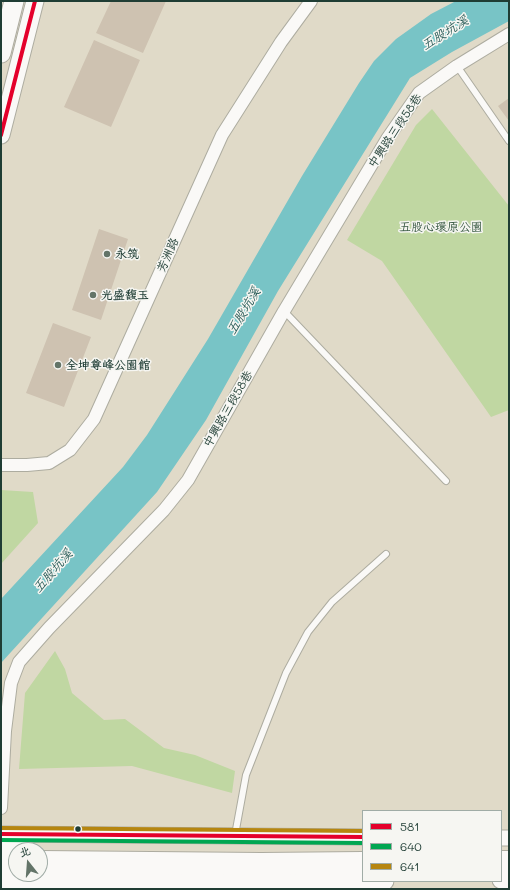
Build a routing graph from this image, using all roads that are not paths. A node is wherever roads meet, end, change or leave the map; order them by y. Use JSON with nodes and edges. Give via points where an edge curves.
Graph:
{"nodes":[{"id":1,"x":14,"y":1,"type":"edge"},
{"id":2,"x":35,"y":1,"type":"edge"},
{"id":3,"x":310,"y":1,"type":"edge"},
{"id":4,"x":509,"y":34,"type":"edge"},
{"id":5,"x":1,"y":53,"type":"edge"},
{"id":6,"x":457,"y":66,"type":"junction"},
{"id":7,"x":1,"y":135,"type":"edge"},
{"id":8,"x":509,"y":142,"type":"edge"},
{"id":9,"x":284,"y":311,"type":"junction"},
{"id":10,"x":1,"y":465,"type":"edge"},
{"id":11,"x":446,"y":481,"type":"dead end"},
{"id":12,"x":386,"y":554,"type":"dead end"},
{"id":13,"x":1,"y":808,"type":"edge"},
{"id":14,"x":1,"y":834,"type":"edge"},
{"id":15,"x":362,"y":837,"type":"edge"},
{"id":16,"x":233,"y":845,"type":"junction"},
{"id":17,"x":48,"y":852,"type":"edge"},
{"id":18,"x":362,"y":852,"type":"edge"},
{"id":19,"x":48,"y":862,"type":"edge"},
{"id":20,"x":362,"y":863,"type":"edge"},
{"id":21,"x":1,"y":880,"type":"edge"},
{"id":22,"x":362,"y":882,"type":"edge"},
{"id":23,"x":197,"y":886,"type":"edge"}],
"edges":[{"from":1,"to":5,"type":"main road"},
{"from":2,"to":7,"type":"main road"},
{"from":3,"to":10,"type":"street","name":"芳洲路","via":[[222,135],[94,419],[70,450],[49,463]]},
{"from":4,"to":6,"type":"street","name":"中興路三段58巷"},
{"from":6,"to":8,"type":"lane"},
{"from":6,"to":9,"type":"street","name":"中興路三段58巷","via":[[419,93],[387,139]]},
{"from":9,"to":11,"type":"lane"},
{"from":9,"to":13,"type":"street","name":"中興路三段58巷","via":[[188,480],[164,510],[19,662],[11,683]]},
{"from":12,"to":16,"type":"lane","via":[[332,602],[308,632],[286,673],[246,775]]},
{"from":14,"to":16,"type":"street"},
{"from":15,"to":16,"type":"street"},
{"from":16,"to":17,"type":"highway"},
{"from":16,"to":18,"type":"highway"},
{"from":19,"to":20,"type":"highway"},
{"from":21,"to":23,"type":"main road"},
{"from":22,"to":23,"type":"main road"}]}
